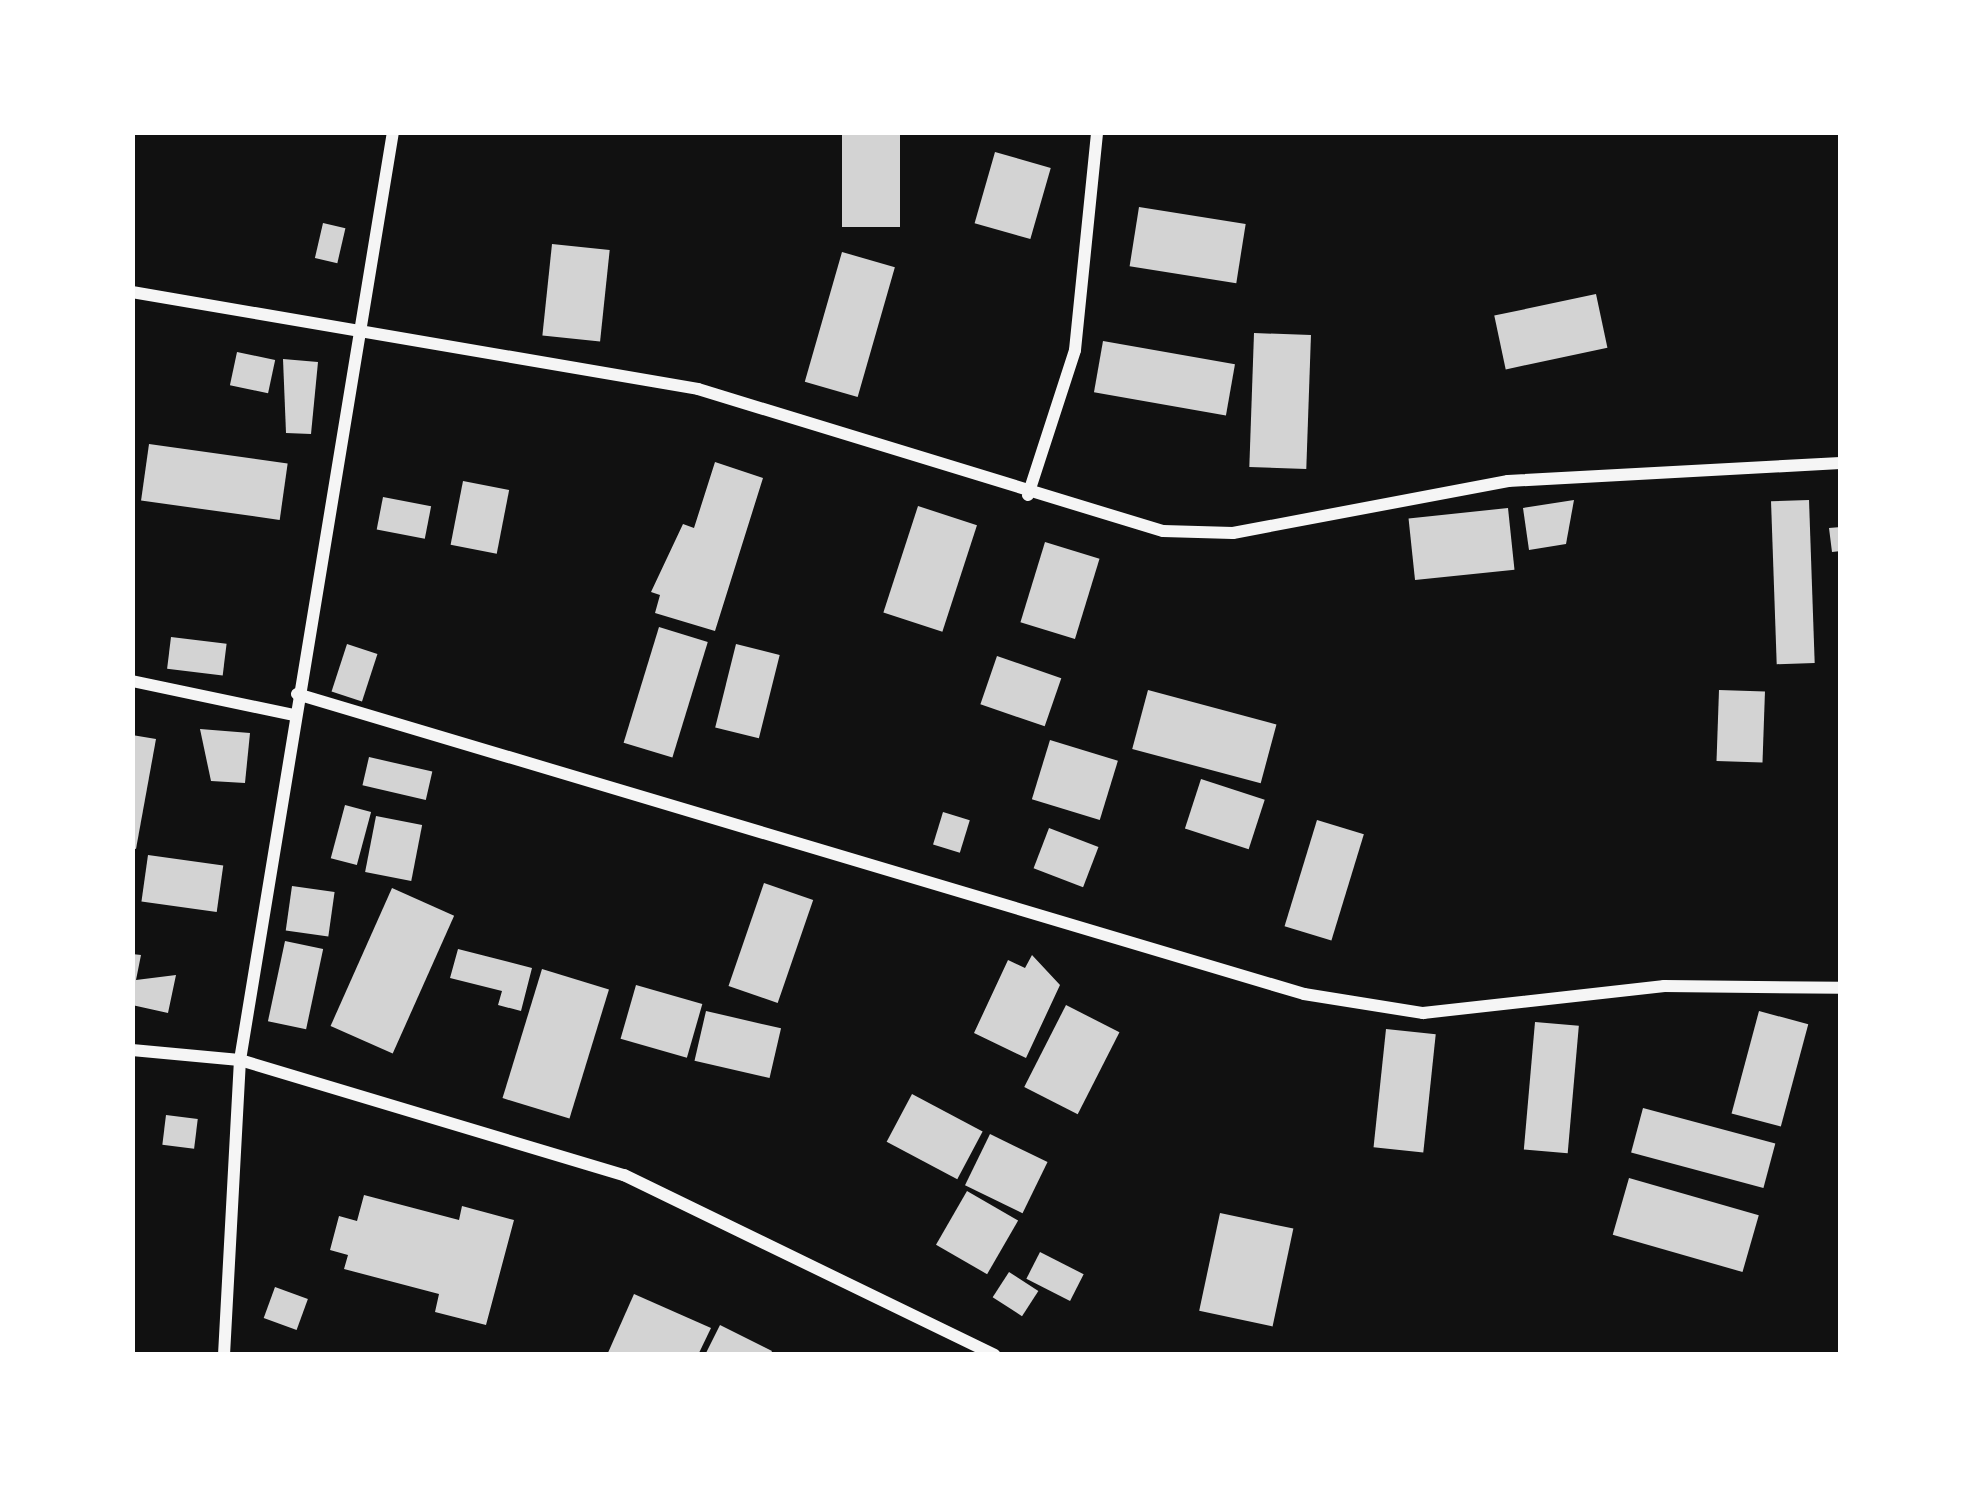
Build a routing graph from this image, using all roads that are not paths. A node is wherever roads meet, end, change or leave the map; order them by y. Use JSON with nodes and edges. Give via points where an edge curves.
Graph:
{"nodes":[{"id":1,"x":393,"y":132,"type":"edge"},
{"id":2,"x":1097,"y":132,"type":"edge"},
{"id":3,"x":132,"y":292,"type":"edge"},
{"id":4,"x":364,"y":330,"type":"junction"},
{"id":5,"x":1841,"y":463,"type":"edge"},
{"id":6,"x":1028,"y":495,"type":"junction"},
{"id":7,"x":132,"y":681,"type":"edge"},
{"id":8,"x":297,"y":694,"type":"junction"},
{"id":9,"x":293,"y":716,"type":"junction"},
{"id":10,"x":1841,"y":988,"type":"edge"},
{"id":11,"x":132,"y":1049,"type":"edge"},
{"id":12,"x":240,"y":1060,"type":"junction"},
{"id":13,"x":224,"y":1355,"type":"edge"},
{"id":14,"x":995,"y":1355,"type":"edge"}],
"edges":[{"from":1,"to":4,"type":"street"},
{"from":2,"to":6,"type":"street","via":[[1075,350]]},
{"from":3,"to":4,"type":"street"},
{"from":4,"to":6,"type":"street","via":[[698,388]]},
{"from":4,"to":8,"type":"street"},
{"from":5,"to":6,"type":"street","via":[[1508,481],[1233,533],[1162,531]]},
{"from":7,"to":9,"type":"street"},
{"from":8,"to":9,"type":"street"},
{"from":8,"to":10,"type":"street","via":[[1304,994],[1423,1013],[1664,986]]},
{"from":9,"to":12,"type":"street"},
{"from":11,"to":12,"type":"street"},
{"from":12,"to":13,"type":"street"},
{"from":12,"to":14,"type":"street","via":[[624,1175]]}]}
